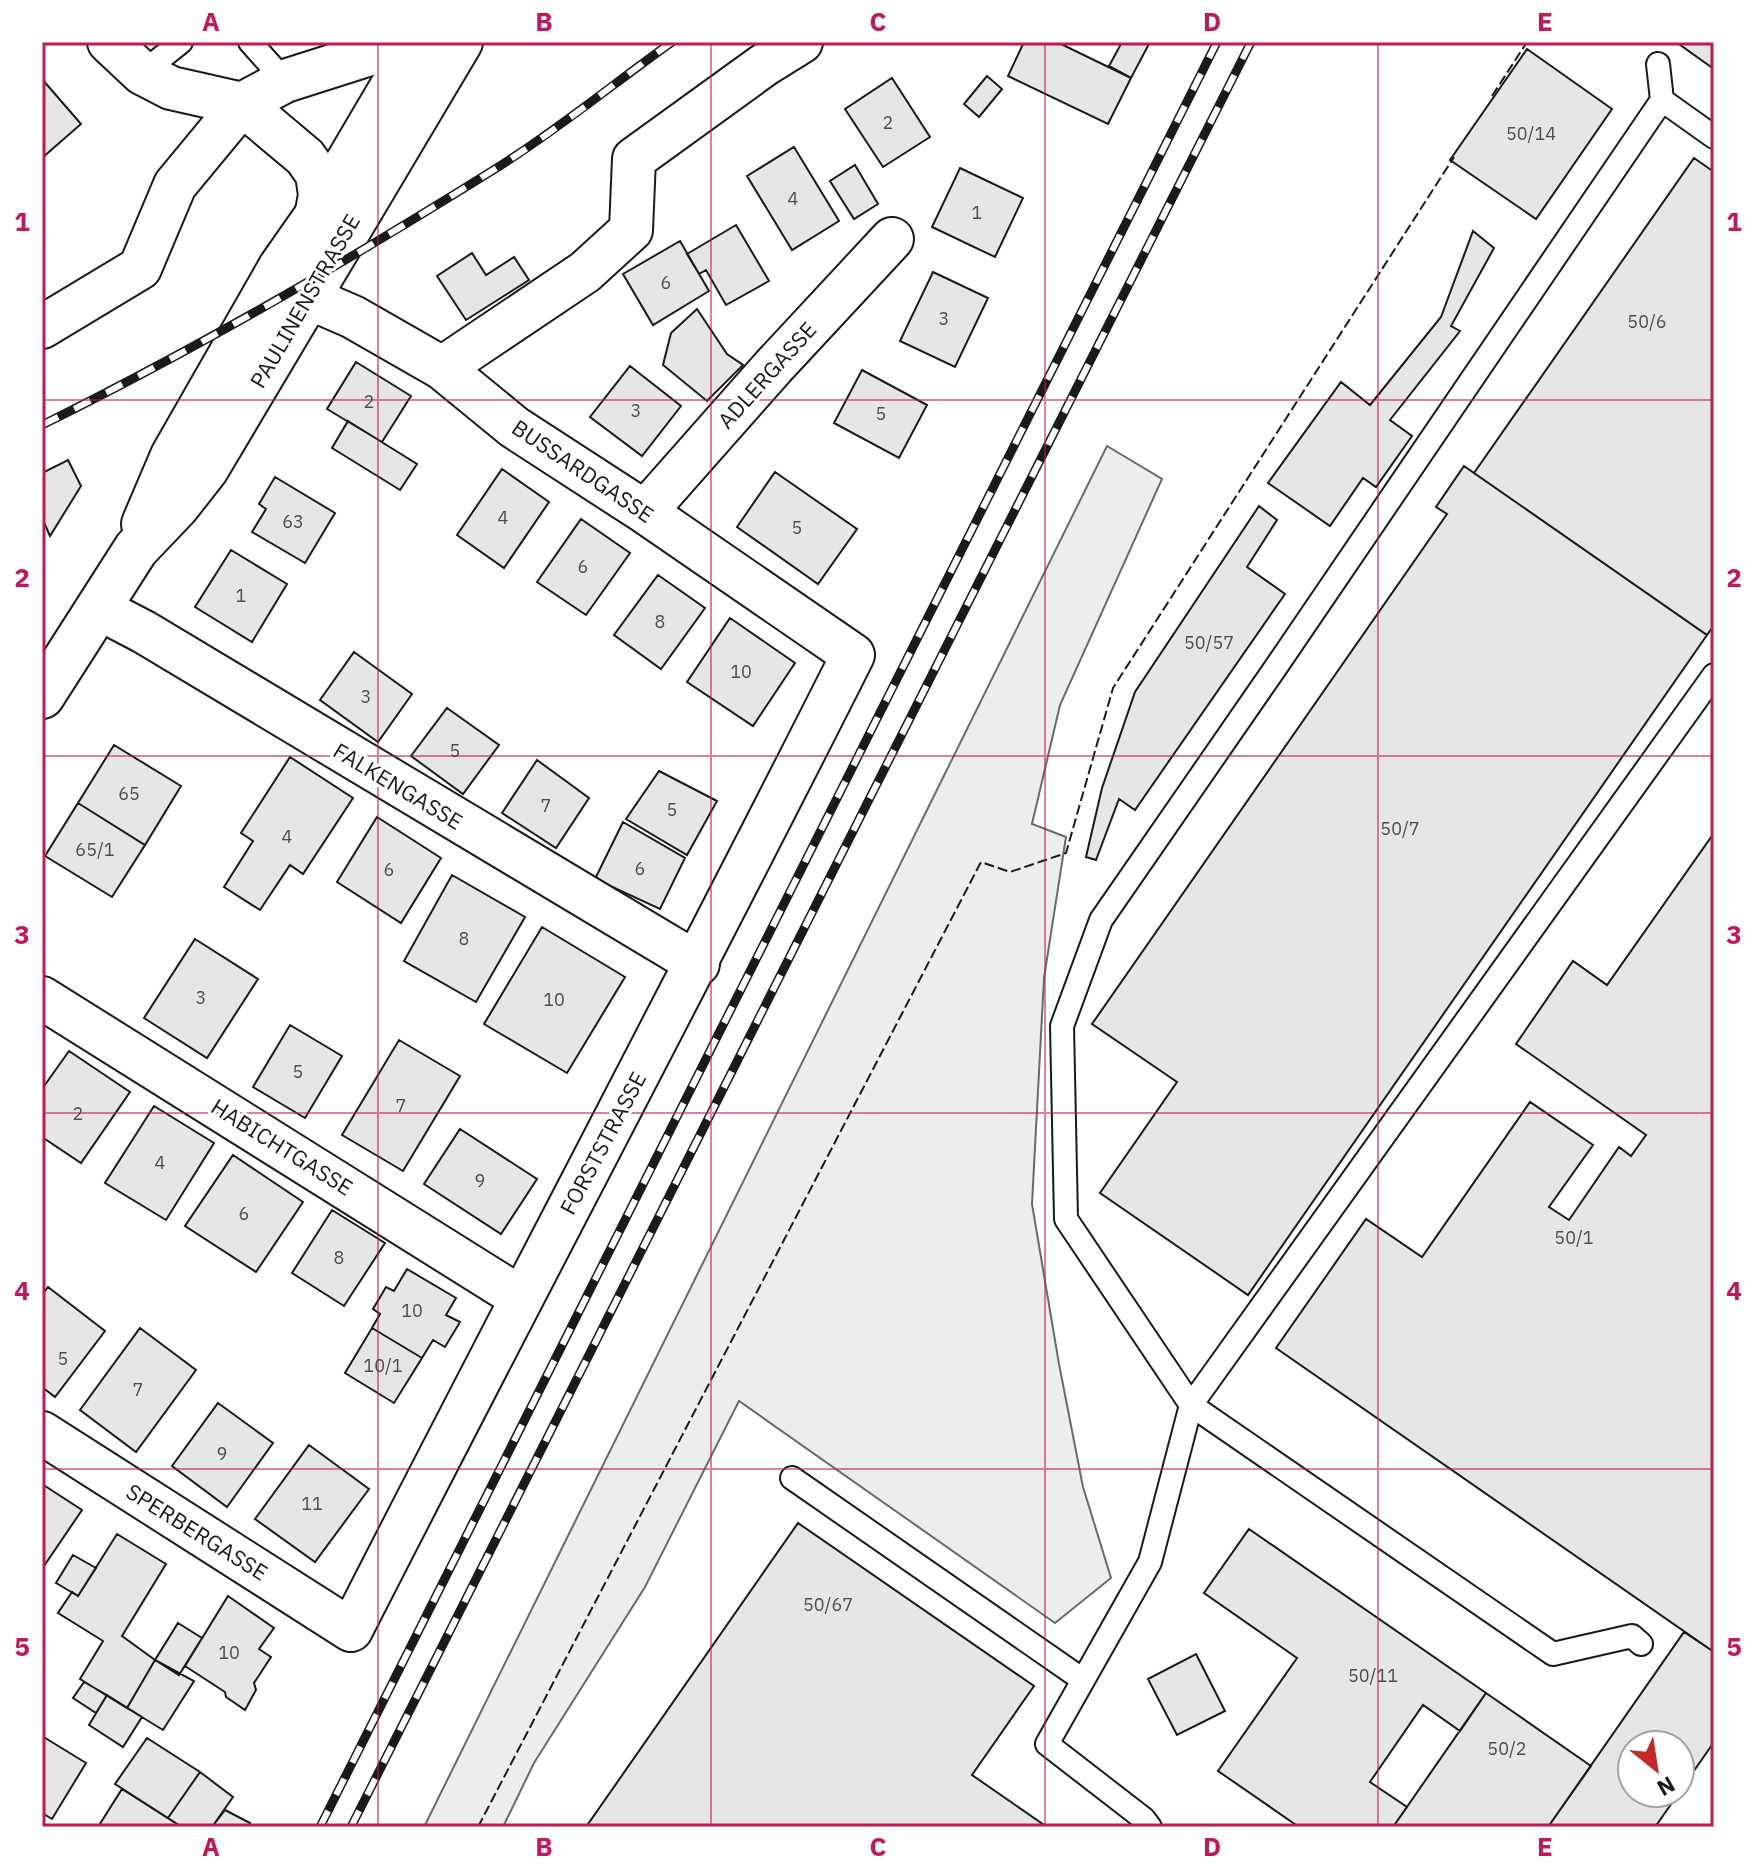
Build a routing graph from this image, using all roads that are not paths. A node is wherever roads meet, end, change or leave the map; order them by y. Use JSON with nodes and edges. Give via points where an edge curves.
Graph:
{"nodes":[{"id":1,"x":109,"y":42,"type":"edge"},
{"id":2,"x":181,"y":42,"type":"edge"},
{"id":3,"x":250,"y":42,"type":"edge"},
{"id":4,"x":395,"y":42,"type":"edge"},
{"id":5,"x":419,"y":42,"type":"edge"},
{"id":6,"x":460,"y":42,"type":"edge"},
{"id":7,"x":801,"y":42,"type":"edge"},
{"id":8,"x":1658,"y":64,"type":"dead end"},
{"id":9,"x":142,"y":73,"type":"junction"},
{"id":10,"x":285,"y":81,"type":"junction"},
{"id":11,"x":1662,"y":100,"type":"junction"},
{"id":12,"x":242,"y":104,"type":"junction"},
{"id":13,"x":1714,"y":137,"type":"edge"},
{"id":14,"x":316,"y":217,"type":"junction"},
{"id":15,"x":892,"y":239,"type":"dead end"},
{"id":16,"x":307,"y":297,"type":"junction"},
{"id":17,"x":42,"y":327,"type":"edge"},
{"id":18,"x":442,"y":368,"type":"junction"},
{"id":19,"x":645,"y":512,"type":"junction"},
{"id":20,"x":136,"y":549,"type":"junction"},
{"id":21,"x":98,"y":608,"type":"junction"},
{"id":22,"x":853,"y":655,"type":"joint"},
{"id":23,"x":1714,"y":675,"type":"edge"},
{"id":24,"x":42,"y":696,"type":"edge"},
{"id":25,"x":698,"y":964,"type":"junction"},
{"id":26,"x":42,"y":998,"type":"edge"},
{"id":27,"x":521,"y":1298,"type":"junction"},
{"id":28,"x":1191,"y":1405,"type":"junction"},
{"id":29,"x":42,"y":1433,"type":"edge"},
{"id":30,"x":792,"y":1478,"type":"dead end"},
{"id":31,"x":351,"y":1630,"type":"joint"},
{"id":32,"x":1641,"y":1644,"type":"dead end"},
{"id":33,"x":1083,"y":1680,"type":"junction"},
{"id":34,"x":1150,"y":1827,"type":"edge"}],
"edges":[{"from":1,"to":9,"type":"street"},
{"from":2,"to":9,"type":"lane"},
{"from":3,"to":10,"type":"lane"},
{"from":4,"to":10,"type":"street"},
{"from":5,"to":14,"type":"main road","name":"PAULINENSTRASSE"},
{"from":6,"to":16,"type":"main road","name":"PAULINENSTRASSE"},
{"from":7,"to":18,"type":"street","via":[[634,159],[631,230],[585,272]]},
{"from":8,"to":11,"type":"lane"},
{"from":9,"to":12,"type":"street","via":[[171,88]]},
{"from":10,"to":12,"type":"street"},
{"from":11,"to":13,"type":"lane"},
{"from":11,"to":28,"type":"lane","via":[[1101,920],[1062,1026],[1066,1219]]},
{"from":12,"to":14,"type":"street","via":[[305,157],[317,174]]},
{"from":12,"to":17,"type":"street","via":[[175,185],[140,268]]},
{"from":14,"to":20,"type":"main road","name":"PAULINENSTRASSE","via":[[281,267],[173,456]]},
{"from":15,"to":19,"type":"street","name":"ADLERGASSE"},
{"from":16,"to":18,"type":"street","name":"BUSSARDGASSE"},
{"from":16,"to":20,"type":"main road","name":"PAULINENSTRASSE","via":[[206,469]]},
{"from":18,"to":19,"type":"street","name":"BUSSARDGASSE","via":[[514,427]]},
{"from":19,"to":22,"type":"street","name":"BUSSARDGASSE"},
{"from":20,"to":21,"type":"main road","name":"PAULINENSTRASSE"},
{"from":21,"to":24,"type":"main road","name":"PAULINENSTRASSE"},
{"from":21,"to":25,"type":"street","name":"FALKENGASSE"},
{"from":22,"to":25,"type":"street","name":"FORSTSTRASSE"},
{"from":23,"to":28,"type":"lane"},
{"from":25,"to":27,"type":"street","name":"FORSTSTRASSE"},
{"from":26,"to":27,"type":"street","name":"HABICHTGASSE"},
{"from":27,"to":31,"type":"street","name":"FORSTSTRASSE"},
{"from":28,"to":32,"type":"lane","via":[[1553,1654],[1632,1636]]},
{"from":28,"to":33,"type":"lane","via":[[1150,1562]]},
{"from":29,"to":31,"type":"street","name":"SPERBERGASSE"},
{"from":30,"to":33,"type":"lane"},
{"from":33,"to":34,"type":"lane","via":[[1047,1744]]}]}
